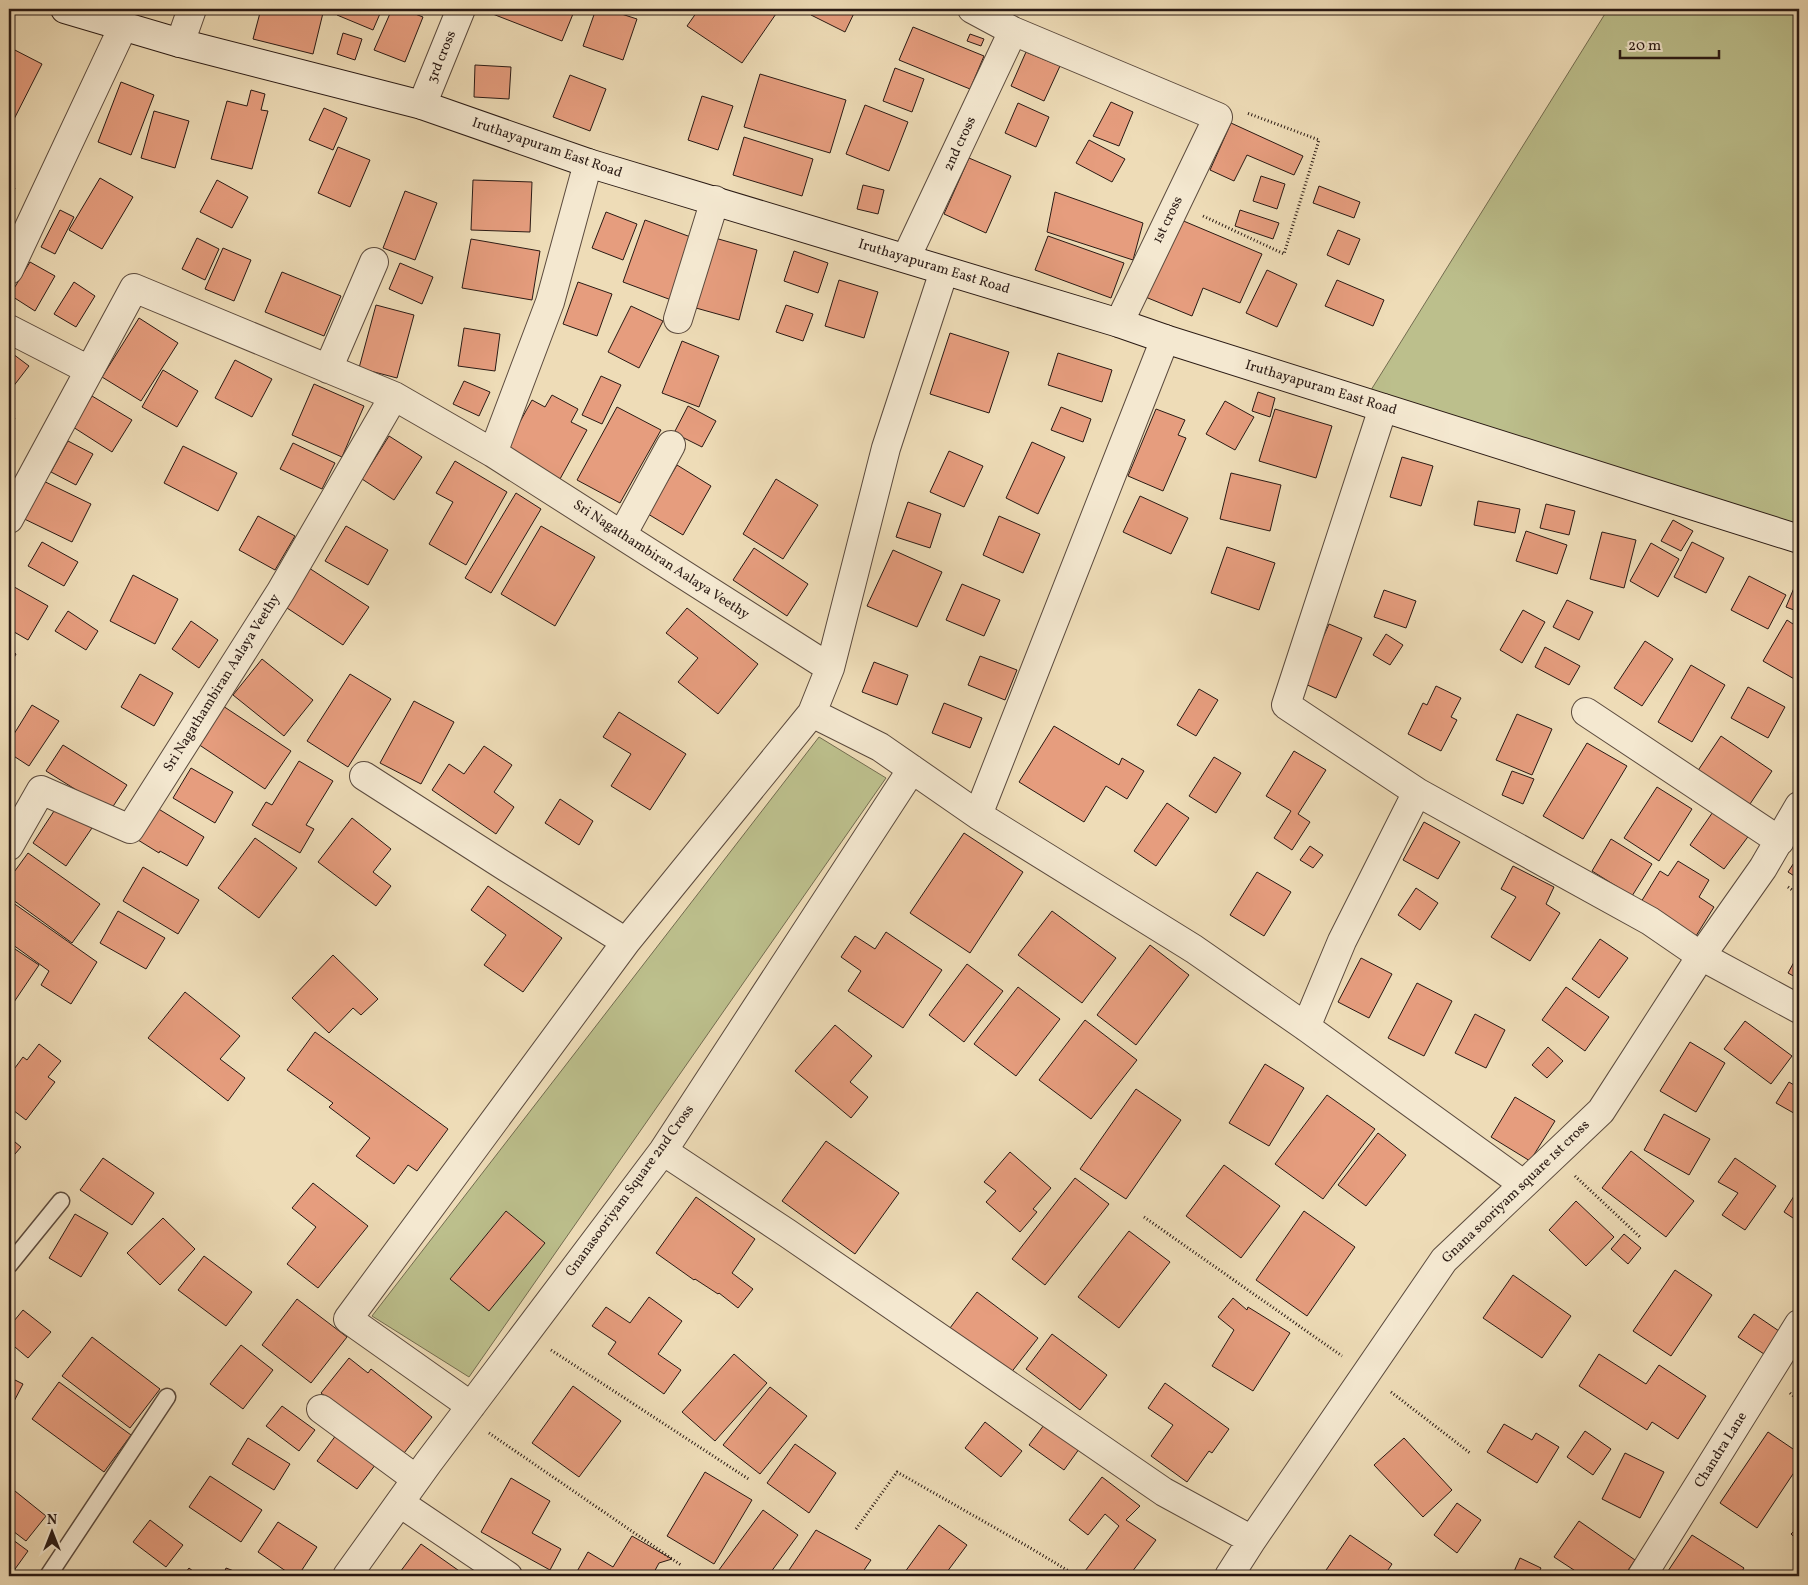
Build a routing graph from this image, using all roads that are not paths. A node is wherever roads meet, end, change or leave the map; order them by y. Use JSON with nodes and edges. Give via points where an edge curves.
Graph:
{"nodes":[{"id":1,"x":65,"y":9,"type":"edge"},
{"id":2,"x":192,"y":9,"type":"edge"},
{"id":3,"x":462,"y":9,"type":"edge"},
{"id":4,"x":972,"y":9,"type":"edge"},
{"id":5,"x":122,"y":27,"type":"junction"},
{"id":6,"x":1013,"y":30,"type":"junction"},
{"id":7,"x":180,"y":43,"type":"junction"},
{"id":8,"x":422,"y":105,"type":"junction"},
{"id":9,"x":588,"y":164,"type":"junction"},
{"id":10,"x":715,"y":200,"type":"junction"},
{"id":11,"x":906,"y":258,"type":"junction"},
{"id":12,"x":374,"y":262,"type":"dead end"},
{"id":13,"x":9,"y":270,"type":"edge"},
{"id":14,"x":944,"y":272,"type":"junction"},
{"id":15,"x":678,"y":319,"type":"dead end"},
{"id":16,"x":1118,"y":323,"type":"junction"},
{"id":17,"x":9,"y":329,"type":"edge"},
{"id":18,"x":1165,"y":339,"type":"junction"},
{"id":19,"x":328,"y":369,"type":"junction"},
{"id":20,"x":90,"y":370,"type":"junction"},
{"id":21,"x":394,"y":396,"type":"junction"},
{"id":22,"x":1383,"y":408,"type":"junction"},
{"id":23,"x":671,"y":445,"type":"dead end"},
{"id":24,"x":493,"y":453,"type":"junction"},
{"id":25,"x":9,"y":519,"type":"edge"},
{"id":26,"x":622,"y":535,"type":"junction"},
{"id":27,"x":1799,"y":539,"type":"edge"},
{"id":28,"x":830,"y":668,"type":"junction"},
{"id":29,"x":1586,"y":712,"type":"dead end"},
{"id":30,"x":812,"y":713,"type":"junction"},
{"id":31,"x":912,"y":769,"type":"junction"},
{"id":32,"x":364,"y":776,"type":"dead end"},
{"id":33,"x":1417,"y":792,"type":"junction"},
{"id":34,"x":1799,"y":806,"type":"edge"},
{"id":35,"x":978,"y":815,"type":"junction"},
{"id":36,"x":1780,"y":841,"type":"junction"},
{"id":37,"x":9,"y":846,"type":"edge"},
{"id":38,"x":626,"y":942,"type":"junction"},
{"id":39,"x":1702,"y":956,"type":"junction"},
{"id":40,"x":1799,"y":1009,"type":"edge"},
{"id":41,"x":1306,"y":1027,"type":"junction"},
{"id":42,"x":663,"y":1151,"type":"junction"},
{"id":43,"x":1523,"y":1184,"type":"junction"},
{"id":44,"x":61,"y":1200,"type":"dead end"},
{"id":45,"x":9,"y":1265,"type":"edge"},
{"id":46,"x":1799,"y":1324,"type":"edge"},
{"id":47,"x":167,"y":1397,"type":"dead end"},
{"id":48,"x":321,"y":1409,"type":"dead end"},
{"id":49,"x":467,"y":1410,"type":"junction"},
{"id":50,"x":416,"y":1479,"type":"junction"},
{"id":51,"x":400,"y":1503,"type":"junction"},
{"id":52,"x":1252,"y":1540,"type":"junction"},
{"id":53,"x":48,"y":1576,"type":"edge"},
{"id":54,"x":347,"y":1576,"type":"edge"},
{"id":55,"x":508,"y":1576,"type":"edge"},
{"id":56,"x":1229,"y":1576,"type":"edge"},
{"id":57,"x":1642,"y":1576,"type":"edge"}],
"edges":[{"from":1,"to":5,"type":"street","name":"Iruthayapuram East Road"},
{"from":2,"to":7,"type":"street"},
{"from":3,"to":8,"type":"street","name":"3rd cross"},
{"from":4,"to":6,"type":"street"},
{"from":5,"to":7,"type":"street","name":"Iruthayapuram East Road"},
{"from":5,"to":13,"type":"street"},
{"from":6,"to":11,"type":"street","name":"2nd cross"},
{"from":6,"to":16,"type":"street","name":"1st cross","via":[[1218,117]]},
{"from":7,"to":8,"type":"street","name":"Iruthayapuram East Road"},
{"from":8,"to":9,"type":"street","name":"Iruthayapuram East Road"},
{"from":9,"to":10,"type":"street","name":"Iruthayapuram East Road"},
{"from":9,"to":24,"type":"street","via":[[550,302]]},
{"from":10,"to":11,"type":"street","name":"Iruthayapuram East Road"},
{"from":10,"to":15,"type":"street"},
{"from":11,"to":14,"type":"street","name":"Iruthayapuram East Road"},
{"from":12,"to":19,"type":"street"},
{"from":14,"to":16,"type":"street","name":"Iruthayapuram East Road"},
{"from":14,"to":28,"type":"street","via":[[886,448]]},
{"from":16,"to":18,"type":"street","name":"Iruthayapuram East Road"},
{"from":17,"to":20,"type":"street"},
{"from":18,"to":22,"type":"street","name":"Iruthayapuram East Road"},
{"from":18,"to":35,"type":"street"},
{"from":19,"to":20,"type":"street","name":"Sri Nagathambiran Aalaya Veethy","via":[[134,288]]},
{"from":19,"to":21,"type":"street","name":"Sri Nagathambiran Aalaya Veethy"},
{"from":20,"to":25,"type":"street"},
{"from":21,"to":24,"type":"street","name":"Sri Nagathambiran Aalaya Veethy"},
{"from":21,"to":37,"type":"street","name":"Sri Nagathambiran Aalaya Veethy","via":[[281,591],[130,829],[41,790]]},
{"from":22,"to":27,"type":"street","name":"Iruthayapuram East Road"},
{"from":22,"to":33,"type":"street","via":[[1286,704]]},
{"from":23,"to":26,"type":"street"},
{"from":24,"to":26,"type":"street","name":"Sri Nagathambiran Aalaya Veethy"},
{"from":26,"to":28,"type":"street","name":"Sri Nagathambiran Aalaya Veethy"},
{"from":28,"to":30,"type":"street"},
{"from":29,"to":36,"type":"street"},
{"from":30,"to":31,"type":"street","via":[[880,747]]},
{"from":30,"to":38,"type":"street"},
{"from":31,"to":35,"type":"street"},
{"from":31,"to":42,"type":"street","name":"Gnanasooriyam Square 2nd Cross"},
{"from":32,"to":38,"type":"street"},
{"from":33,"to":39,"type":"street","via":[[1650,921]]},
{"from":33,"to":41,"type":"street","via":[[1342,941]]},
{"from":34,"to":36,"type":"street","name":"Gnana sooriyam square 1st cross"},
{"from":35,"to":41,"type":"street","via":[[1194,949]]},
{"from":36,"to":39,"type":"street","name":"Gnana sooriyam square 1st cross"},
{"from":38,"to":49,"type":"street","via":[[348,1319]]},
{"from":39,"to":40,"type":"street"},
{"from":39,"to":43,"type":"street","name":"Gnana sooriyam square 1st cross","via":[[1601,1111]]},
{"from":41,"to":43,"type":"street"},
{"from":42,"to":49,"type":"street","name":"Gnanasooriyam Square 2nd Cross"},
{"from":42,"to":52,"type":"street","via":[[1164,1492]]},
{"from":43,"to":52,"type":"street","name":"Gnana sooriyam square 1st cross","via":[[1444,1260]]},
{"from":44,"to":45,"type":"lane"},
{"from":46,"to":57,"type":"street","name":"Chandra Lane"},
{"from":47,"to":53,"type":"lane"},
{"from":48,"to":50,"type":"street"},
{"from":49,"to":50,"type":"street","name":"Gnanasooriyam Square 2nd Cross"},
{"from":50,"to":51,"type":"street","name":"Gnanasooriyam Square 2nd Cross"},
{"from":51,"to":54,"type":"street","name":"Gnanasooriyam Square 2nd Cross"},
{"from":51,"to":55,"type":"street"},
{"from":52,"to":56,"type":"street","name":"Gnana sooriyam square 1st cross"}]}
